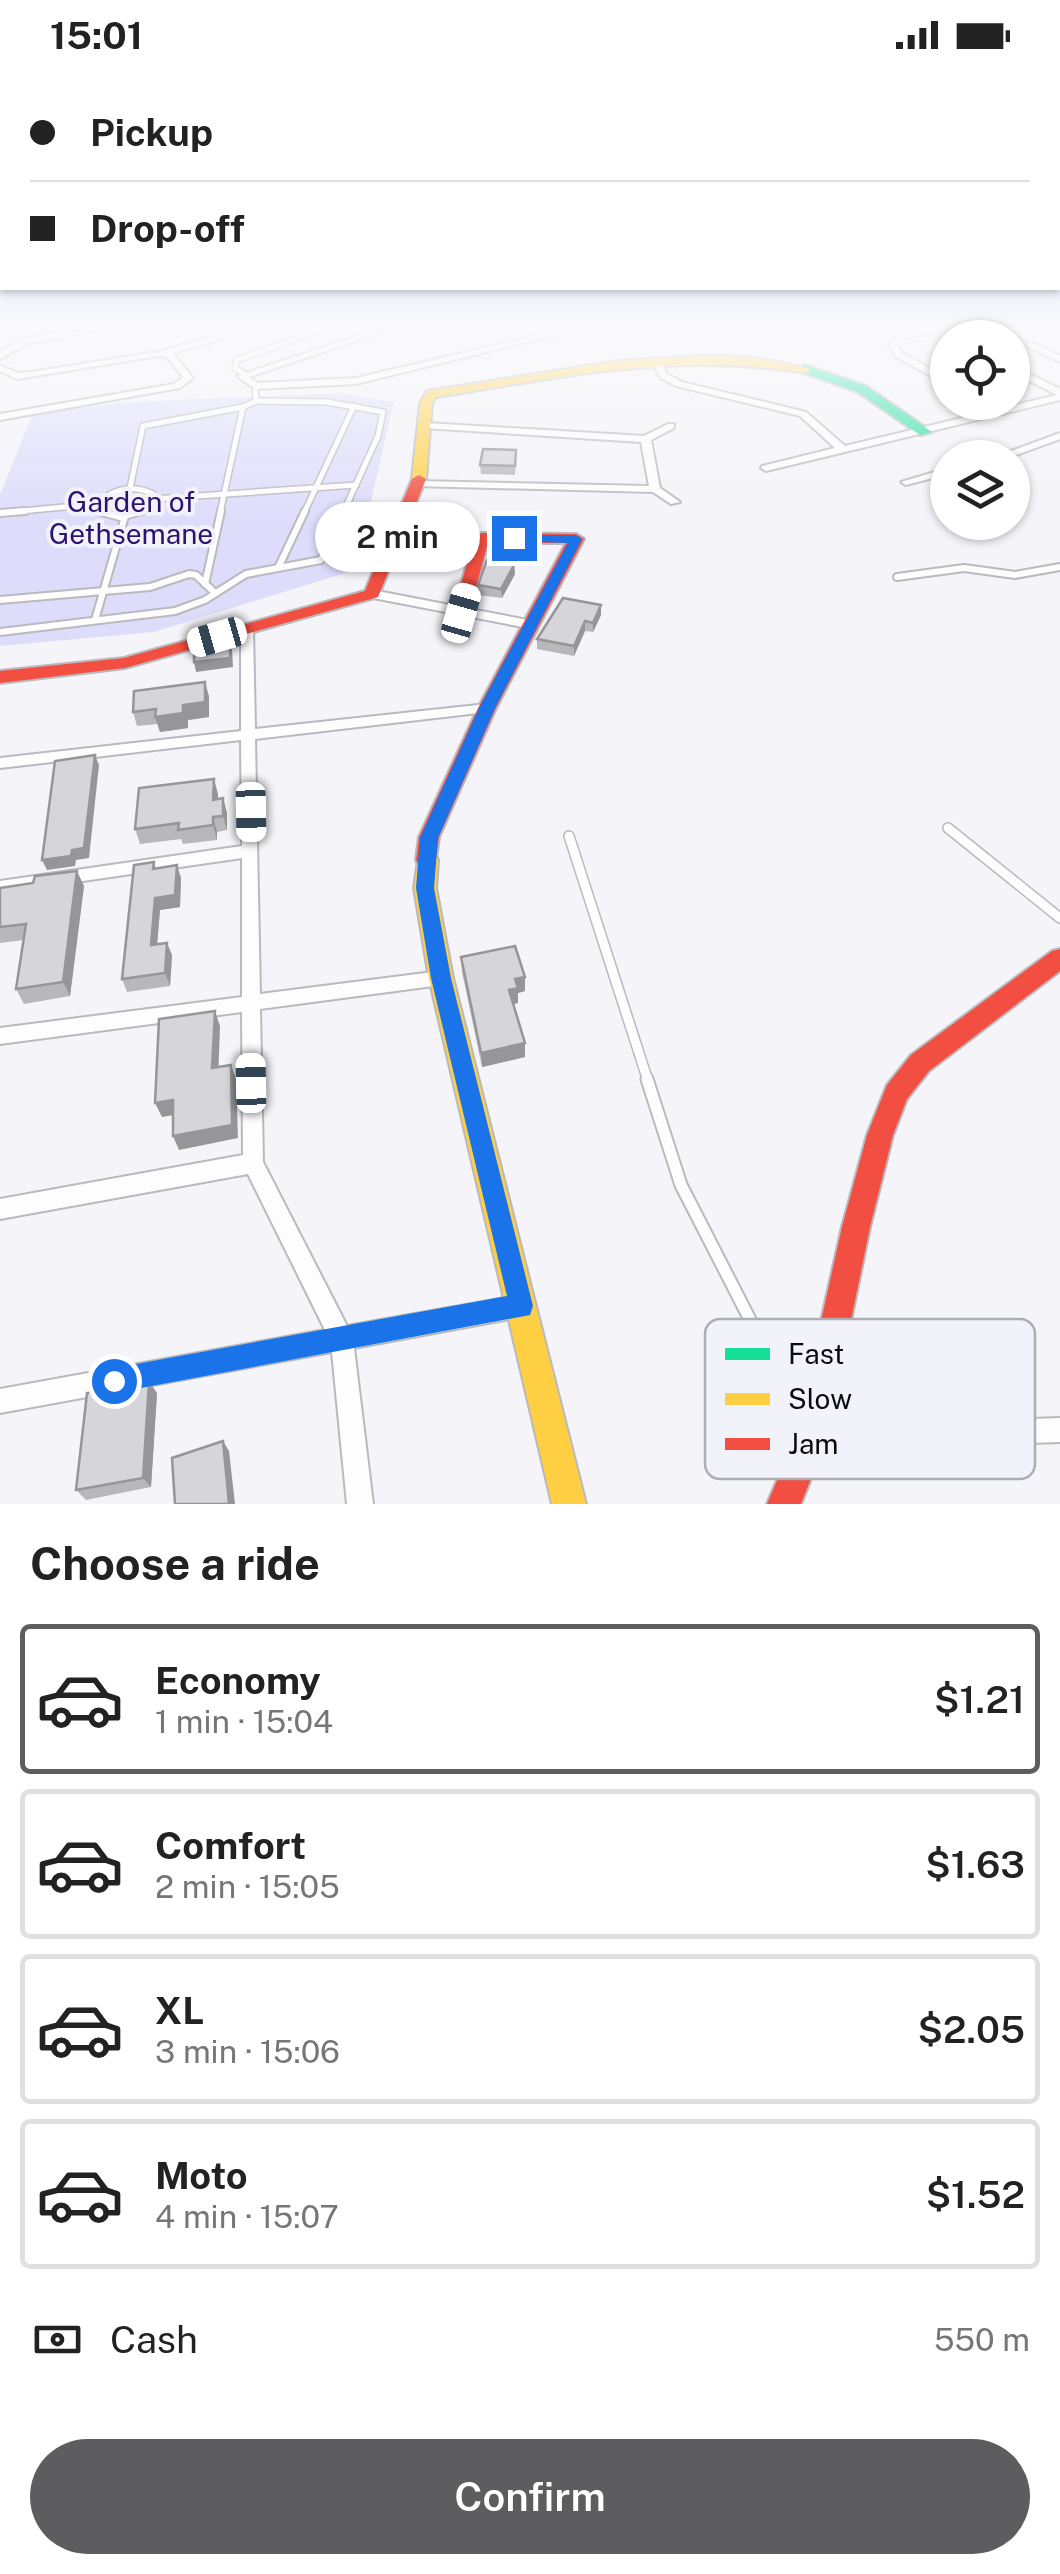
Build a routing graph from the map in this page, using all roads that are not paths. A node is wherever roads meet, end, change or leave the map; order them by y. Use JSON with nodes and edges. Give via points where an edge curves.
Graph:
{"nodes":[{"id":1,"x":136,"y":392,"type":"edge"},
{"id":2,"x":255,"y":392,"type":"edge"},
{"id":3,"x":445,"y":392,"type":"edge"},
{"id":4,"x":713,"y":392,"type":"edge"},
{"id":5,"x":866,"y":392,"type":"edge"},
{"id":6,"x":1060,"y":395,"type":"edge"},
{"id":7,"x":256,"y":402,"type":"junction"},
{"id":8,"x":1030,"y":404,"type":"edge"},
{"id":9,"x":354,"y":406,"type":"junction"},
{"id":10,"x":242,"y":407,"type":"junction"},
{"id":11,"x":0,"y":417,"type":"edge"},
{"id":12,"x":970,"y":420,"type":"edge"},
{"id":13,"x":426,"y":426,"type":"junction"},
{"id":14,"x":671,"y":426,"type":"dead end"},
{"id":15,"x":924,"y":432,"type":"junction"},
{"id":16,"x":1060,"y":436,"type":"edge"},
{"id":17,"x":646,"y":439,"type":"junction"},
{"id":18,"x":1030,"y":447,"type":"edge"},
{"id":19,"x":841,"y":448,"type":"junction"},
{"id":20,"x":766,"y":468,"type":"dead end"},
{"id":21,"x":930,"y":476,"type":"edge"},
{"id":22,"x":906,"y":482,"type":"dead end"},
{"id":23,"x":418,"y":484,"type":"junction"},
{"id":24,"x":356,"y":485,"type":"junction"},
{"id":25,"x":130,"y":488,"type":"junction"},
{"id":26,"x":316,"y":488,"type":"junction"},
{"id":27,"x":656,"y":488,"type":"junction"},
{"id":28,"x":223,"y":494,"type":"junction"},
{"id":29,"x":154,"y":500,"type":"junction"},
{"id":30,"x":675,"y":502,"type":"dead end"},
{"id":31,"x":96,"y":504,"type":"junction"},
{"id":32,"x":0,"y":514,"type":"edge"},
{"id":33,"x":124,"y":516,"type":"junction"},
{"id":34,"x":1060,"y":567,"type":"edge"},
{"id":35,"x":278,"y":568,"type":"junction"},
{"id":36,"x":897,"y":577,"type":"dead end"},
{"id":37,"x":205,"y":584,"type":"junction"},
{"id":38,"x":104,"y":590,"type":"junction"},
{"id":39,"x":216,"y":594,"type":"junction"},
{"id":40,"x":372,"y":594,"type":"junction"},
{"id":41,"x":0,"y":600,"type":"edge"},
{"id":42,"x":461,"y":613,"type":"junction"},
{"id":43,"x":95,"y":620,"type":"junction"},
{"id":44,"x":533,"y":625,"type":"junction"},
{"id":45,"x":247,"y":628,"type":"junction"},
{"id":46,"x":0,"y":632,"type":"edge"},
{"id":47,"x":0,"y":677,"type":"edge"},
{"id":48,"x":487,"y":708,"type":"junction"},
{"id":49,"x":250,"y":735,"type":"junction"},
{"id":50,"x":0,"y":763,"type":"edge"},
{"id":51,"x":948,"y":828,"type":"dead end"},
{"id":52,"x":568,"y":836,"type":"dead end"},
{"id":53,"x":252,"y":851,"type":"junction"},
{"id":54,"x":0,"y":887,"type":"edge"},
{"id":55,"x":1060,"y":918,"type":"edge"},
{"id":56,"x":1060,"y":958,"type":"edge"},
{"id":57,"x":441,"y":978,"type":"junction"},
{"id":58,"x":250,"y":1004,"type":"junction"},
{"id":59,"x":0,"y":1036,"type":"edge"},
{"id":60,"x":253,"y":1162,"type":"junction"},
{"id":61,"x":0,"y":1208,"type":"edge"},
{"id":62,"x":521,"y":1306,"type":"junction"},
{"id":63,"x":750,"y":1319,"type":"edge"},
{"id":64,"x":837,"y":1319,"type":"edge"},
{"id":65,"x":342,"y":1341,"type":"junction"},
{"id":66,"x":0,"y":1401,"type":"edge"},
{"id":67,"x":1060,"y":1430,"type":"edge"},
{"id":68,"x":1035,"y":1431,"type":"edge"},
{"id":69,"x":794,"y":1479,"type":"edge"},
{"id":70,"x":360,"y":1504,"type":"edge"},
{"id":71,"x":569,"y":1504,"type":"edge"},
{"id":72,"x":784,"y":1504,"type":"edge"}],
"edges":[{"from":1,"to":11,"type":"street"},
{"from":2,"to":7,"type":"lane"},
{"from":3,"to":13,"type":"street","via":[[431,394],[426,403]]},
{"from":4,"to":19,"type":"street","via":[[803,414]]},
{"from":5,"to":15,"type":"street"},
{"from":6,"to":8,"type":"street"},
{"from":7,"to":9,"type":"lane"},
{"from":7,"to":10,"type":"lane"},
{"from":9,"to":24,"type":"lane","via":[[383,414]]},
{"from":9,"to":26,"type":"lane"},
{"from":10,"to":25,"type":"lane","via":[[143,426]]},
{"from":10,"to":28,"type":"lane"},
{"from":12,"to":15,"type":"street"},
{"from":13,"to":17,"type":"street"},
{"from":13,"to":23,"type":"street"},
{"from":14,"to":17,"type":"street"},
{"from":15,"to":19,"type":"street"},
{"from":16,"to":18,"type":"street"},
{"from":17,"to":27,"type":"street"},
{"from":19,"to":20,"type":"street"},
{"from":21,"to":22,"type":"street"},
{"from":23,"to":27,"type":"street"},
{"from":23,"to":40,"type":"street"},
{"from":24,"to":26,"type":"lane"},
{"from":24,"to":35,"type":"lane","via":[[321,560]]},
{"from":25,"to":29,"type":"lane","via":[[148,490]]},
{"from":25,"to":31,"type":"lane"},
{"from":26,"to":28,"type":"lane"},
{"from":26,"to":35,"type":"lane"},
{"from":27,"to":30,"type":"street"},
{"from":28,"to":29,"type":"lane"},
{"from":28,"to":37,"type":"lane"},
{"from":29,"to":33,"type":"lane","via":[[146,510]]},
{"from":31,"to":32,"type":"lane"},
{"from":31,"to":33,"type":"lane","via":[[103,514]]},
{"from":33,"to":38,"type":"lane"},
{"from":34,"to":36,"type":"lane","via":[[1015,575],[964,568]]},
{"from":35,"to":39,"type":"lane","via":[[246,574]]},
{"from":37,"to":38,"type":"lane","via":[[189,574]]},
{"from":37,"to":39,"type":"lane"},
{"from":38,"to":41,"type":"lane"},
{"from":38,"to":43,"type":"lane"},
{"from":39,"to":43,"type":"lane","via":[[175,611]]},
{"from":40,"to":42,"type":"street"},
{"from":40,"to":45,"type":"street"},
{"from":42,"to":44,"type":"street"},
{"from":42,"to":44,"type":"street","via":[[482,538],[576,539]]},
{"from":43,"to":46,"type":"lane"},
{"from":44,"to":48,"type":"street"},
{"from":45,"to":47,"type":"street","via":[[125,662]]},
{"from":45,"to":49,"type":"street"},
{"from":48,"to":49,"type":"street"},
{"from":48,"to":57,"type":"street","via":[[429,838],[425,888]]},
{"from":49,"to":50,"type":"street"},
{"from":49,"to":53,"type":"street"},
{"from":51,"to":55,"type":"lane"},
{"from":52,"to":63,"type":"lane","via":[[682,1185]]},
{"from":53,"to":54,"type":"street"},
{"from":53,"to":58,"type":"street"},
{"from":56,"to":64,"type":"street","via":[[920,1062],[896,1093]]},
{"from":57,"to":58,"type":"street"},
{"from":57,"to":62,"type":"street"},
{"from":58,"to":59,"type":"street"},
{"from":58,"to":60,"type":"street"},
{"from":60,"to":61,"type":"street"},
{"from":60,"to":65,"type":"street"},
{"from":62,"to":65,"type":"street"},
{"from":62,"to":71,"type":"street"},
{"from":65,"to":66,"type":"street"},
{"from":65,"to":70,"type":"street"},
{"from":67,"to":68,"type":"street"},
{"from":69,"to":72,"type":"street"}]}
